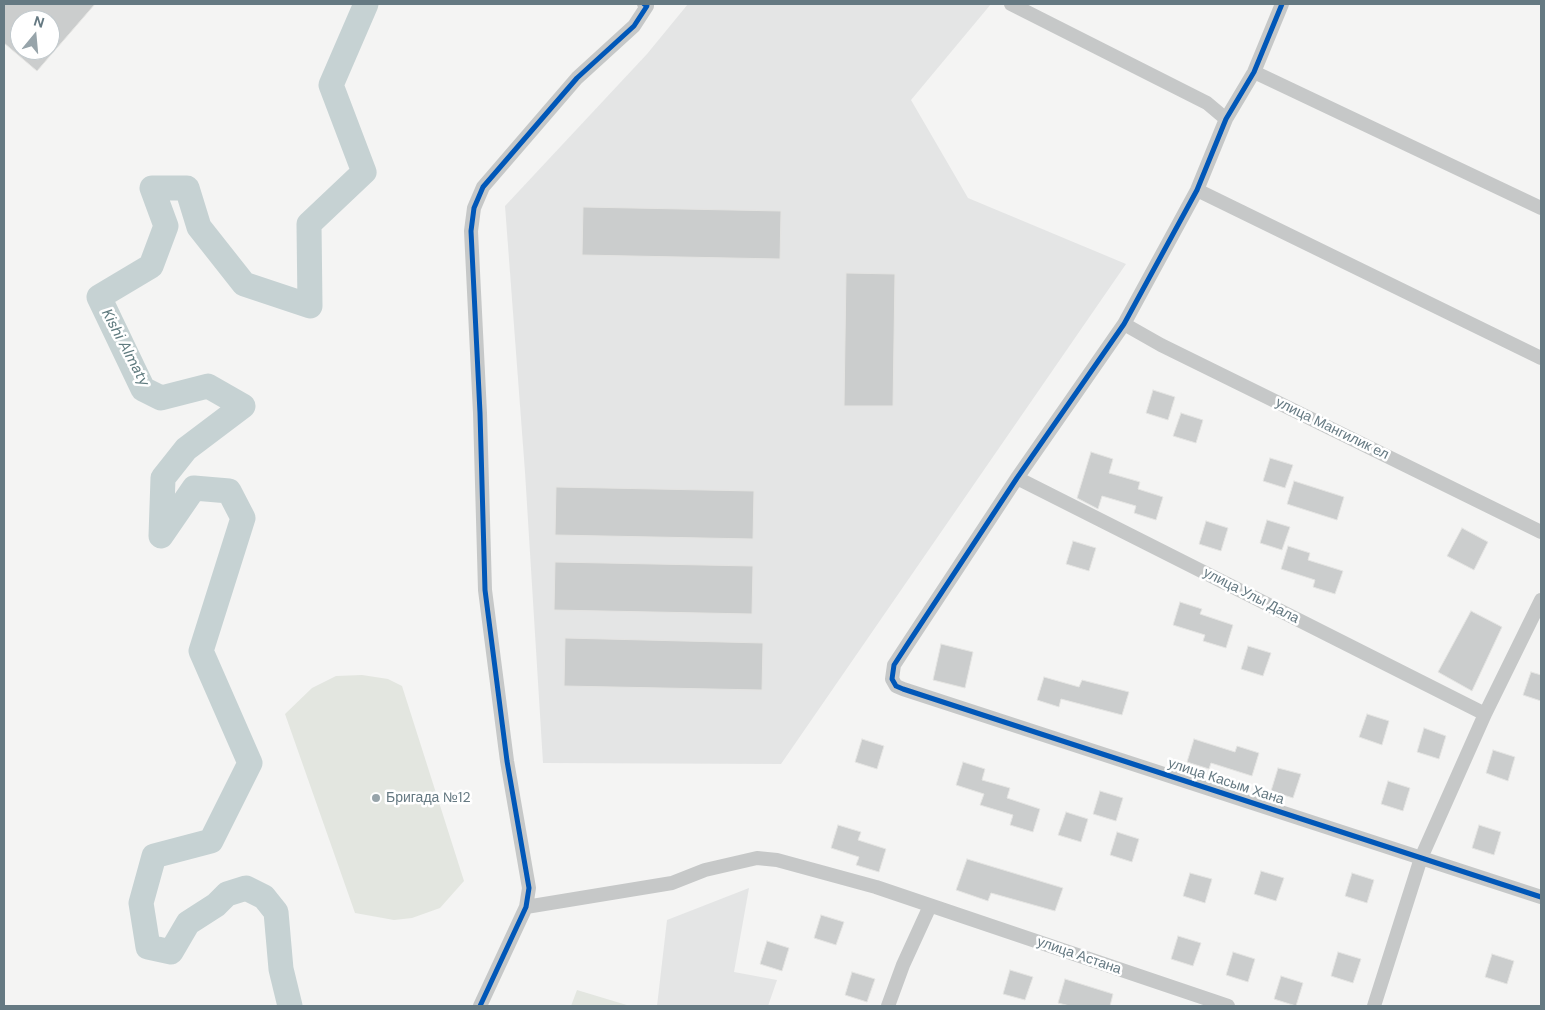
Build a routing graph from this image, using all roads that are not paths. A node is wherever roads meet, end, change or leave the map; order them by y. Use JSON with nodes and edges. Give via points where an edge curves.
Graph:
{"nodes":[{"id":1,"x":644,"y":4,"type":"edge"},
{"id":2,"x":1011,"y":4,"type":"edge"},
{"id":3,"x":1282,"y":4,"type":"edge"},
{"id":4,"x":1254,"y":72,"type":"junction"},
{"id":5,"x":1226,"y":119,"type":"junction"},
{"id":6,"x":1197,"y":190,"type":"junction"},
{"id":7,"x":1541,"y":208,"type":"edge"},
{"id":8,"x":1124,"y":324,"type":"junction"},
{"id":9,"x":1541,"y":358,"type":"edge"},
{"id":10,"x":1017,"y":478,"type":"junction"},
{"id":11,"x":1541,"y":532,"type":"edge"},
{"id":12,"x":1541,"y":600,"type":"edge"},
{"id":13,"x":1485,"y":714,"type":"junction"},
{"id":14,"x":1421,"y":858,"type":"junction"},
{"id":15,"x":1541,"y":897,"type":"edge"},
{"id":16,"x":930,"y":906,"type":"junction"},
{"id":17,"x":526,"y":908,"type":"junction"},
{"id":18,"x":480,"y":1006,"type":"edge"},
{"id":19,"x":888,"y":1006,"type":"edge"},
{"id":20,"x":1228,"y":1006,"type":"edge"},
{"id":21,"x":1374,"y":1006,"type":"edge"}],
"edges":[{"from":1,"to":17,"type":"street","via":[[647,6],[634,26],[577,78],[483,187],[472,223],[485,590],[508,770],[529,888]]},
{"from":2,"to":5,"type":"street","via":[[1207,103]]},
{"from":3,"to":4,"type":"street"},
{"from":4,"to":5,"type":"street"},
{"from":4,"to":7,"type":"street"},
{"from":5,"to":6,"type":"street"},
{"from":6,"to":8,"type":"street"},
{"from":6,"to":9,"type":"street"},
{"from":8,"to":10,"type":"street"},
{"from":8,"to":11,"type":"street","name":"улица Мангилик ел"},
{"from":10,"to":13,"type":"street","name":"улица Улы Дала"},
{"from":10,"to":14,"type":"street","name":"улица Касым Хана","via":[[894,665],[892,679],[896,686]]},
{"from":12,"to":13,"type":"street"},
{"from":13,"to":14,"type":"street"},
{"from":14,"to":15,"type":"street","name":"улица Касым Хана"},
{"from":14,"to":21,"type":"street"},
{"from":16,"to":17,"type":"street","name":"улица Астана","via":[[876,886],[798,864],[757,858],[705,870],[672,883]]},
{"from":16,"to":19,"type":"street"},
{"from":16,"to":20,"type":"street","name":"улица Астана"},
{"from":17,"to":18,"type":"street"}]}
